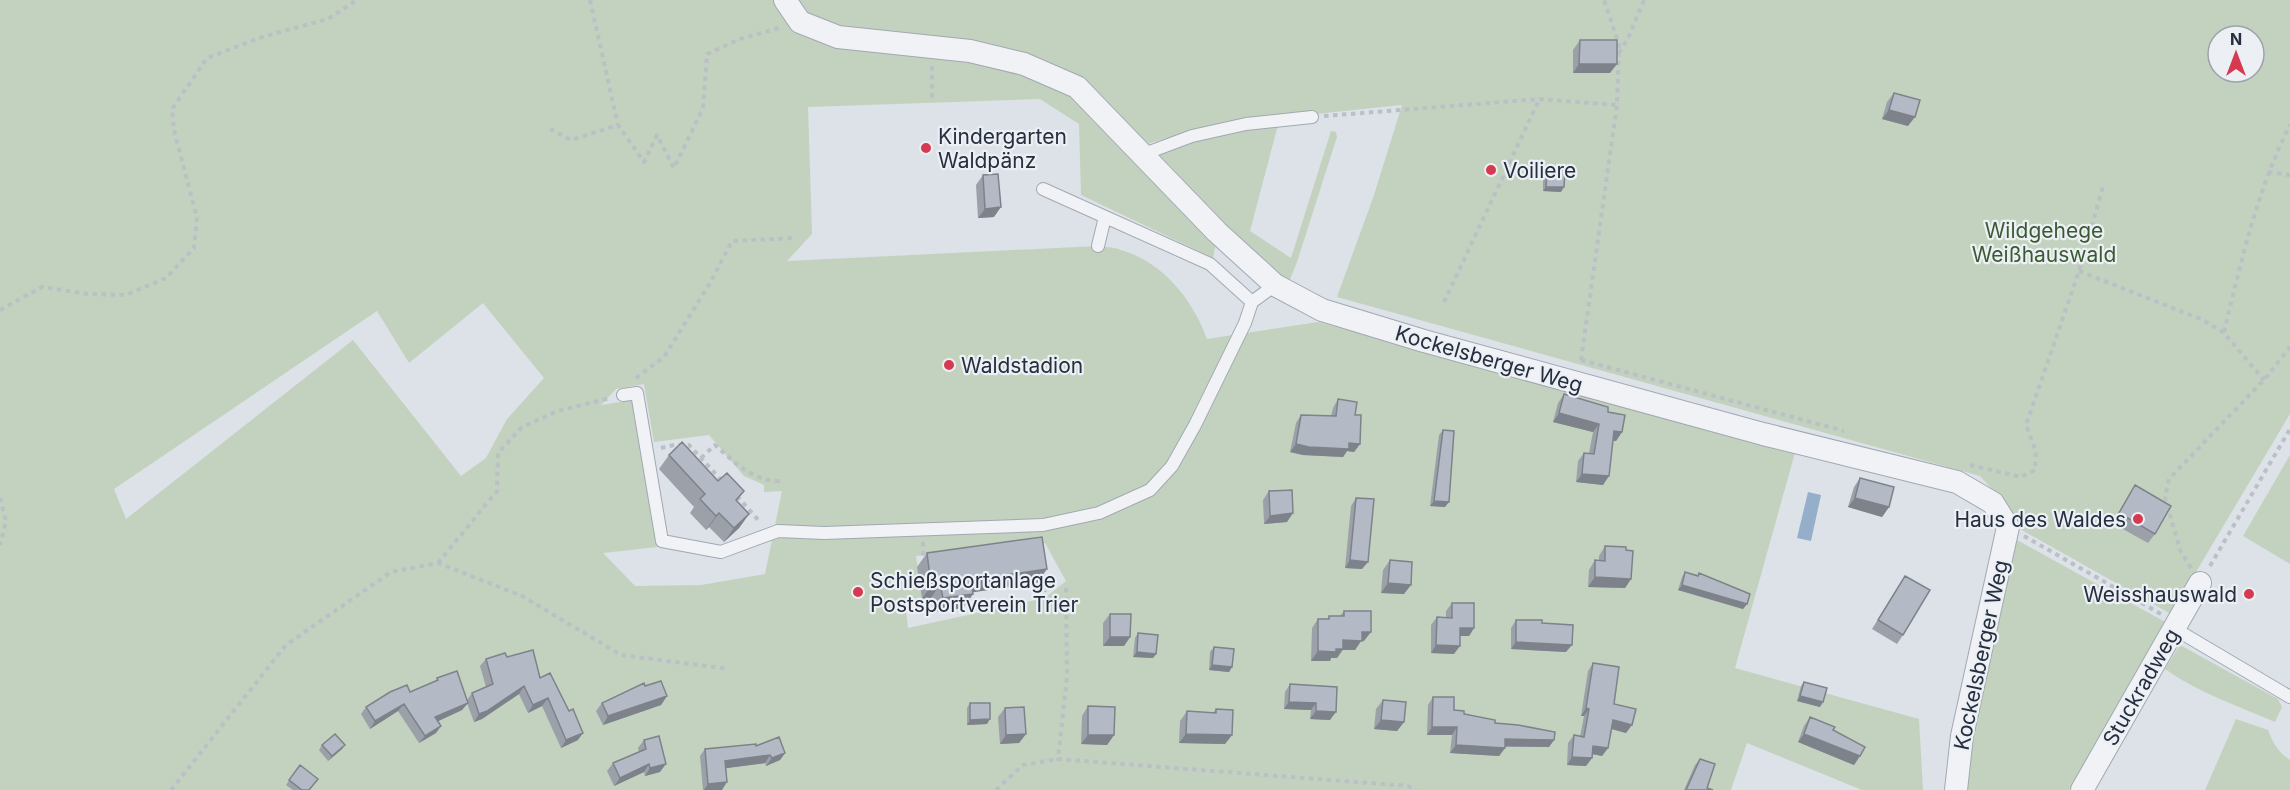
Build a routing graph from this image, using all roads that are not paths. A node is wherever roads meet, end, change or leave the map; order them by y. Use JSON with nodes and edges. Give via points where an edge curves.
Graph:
{"nodes":[{"id":1,"x":785,"y":0,"type":"edge"},
{"id":2,"x":1312,"y":117,"type":"road end"},
{"id":3,"x":1144,"y":154,"type":"junction"},
{"id":4,"x":1043,"y":189,"type":"dead end"},
{"id":5,"x":1105,"y":217,"type":"junction"},
{"id":6,"x":1098,"y":246,"type":"dead end"},
{"id":7,"x":1275,"y":285,"type":"junction"},
{"id":8,"x":1252,"y":302,"type":"junction"},
{"id":9,"x":623,"y":395,"type":"road end"},
{"id":10,"x":2200,"y":583,"type":"road end"},
{"id":11,"x":2175,"y":629,"type":"junction"},
{"id":12,"x":2290,"y":697,"type":"edge"},
{"id":13,"x":1956,"y":790,"type":"edge"},
{"id":14,"x":2082,"y":790,"type":"edge"}],
"edges":[{"from":1,"to":3,"type":"street","name":"Kockelsberger Weg","via":[[800,22],[838,37],[970,51],[1024,64],[1077,87]]},
{"from":2,"to":3,"type":"lane","via":[[1246,124],[1192,136]]},
{"from":3,"to":7,"type":"street","name":"Kockelsberger Weg","via":[[1217,232]]},
{"from":4,"to":5,"type":"lane"},
{"from":5,"to":6,"type":"lane"},
{"from":5,"to":8,"type":"lane","via":[[1210,264]]},
{"from":7,"to":8,"type":"lane"},
{"from":7,"to":13,"type":"street","name":"Kockelsberger Weg","via":[[1322,310],[1424,341],[1763,434],[1958,482],[1993,503],[2008,527],[1962,736]]},
{"from":8,"to":9,"type":"lane","via":[[1195,425],[1172,466],[1150,490],[1099,513],[1043,525],[825,533],[778,531],[721,552],[662,541],[637,393]]},
{"from":10,"to":11,"type":"street","name":"Stuckradweg"},
{"from":11,"to":12,"type":"lane"},
{"from":11,"to":14,"type":"street","name":"Stuckradweg"}]}
